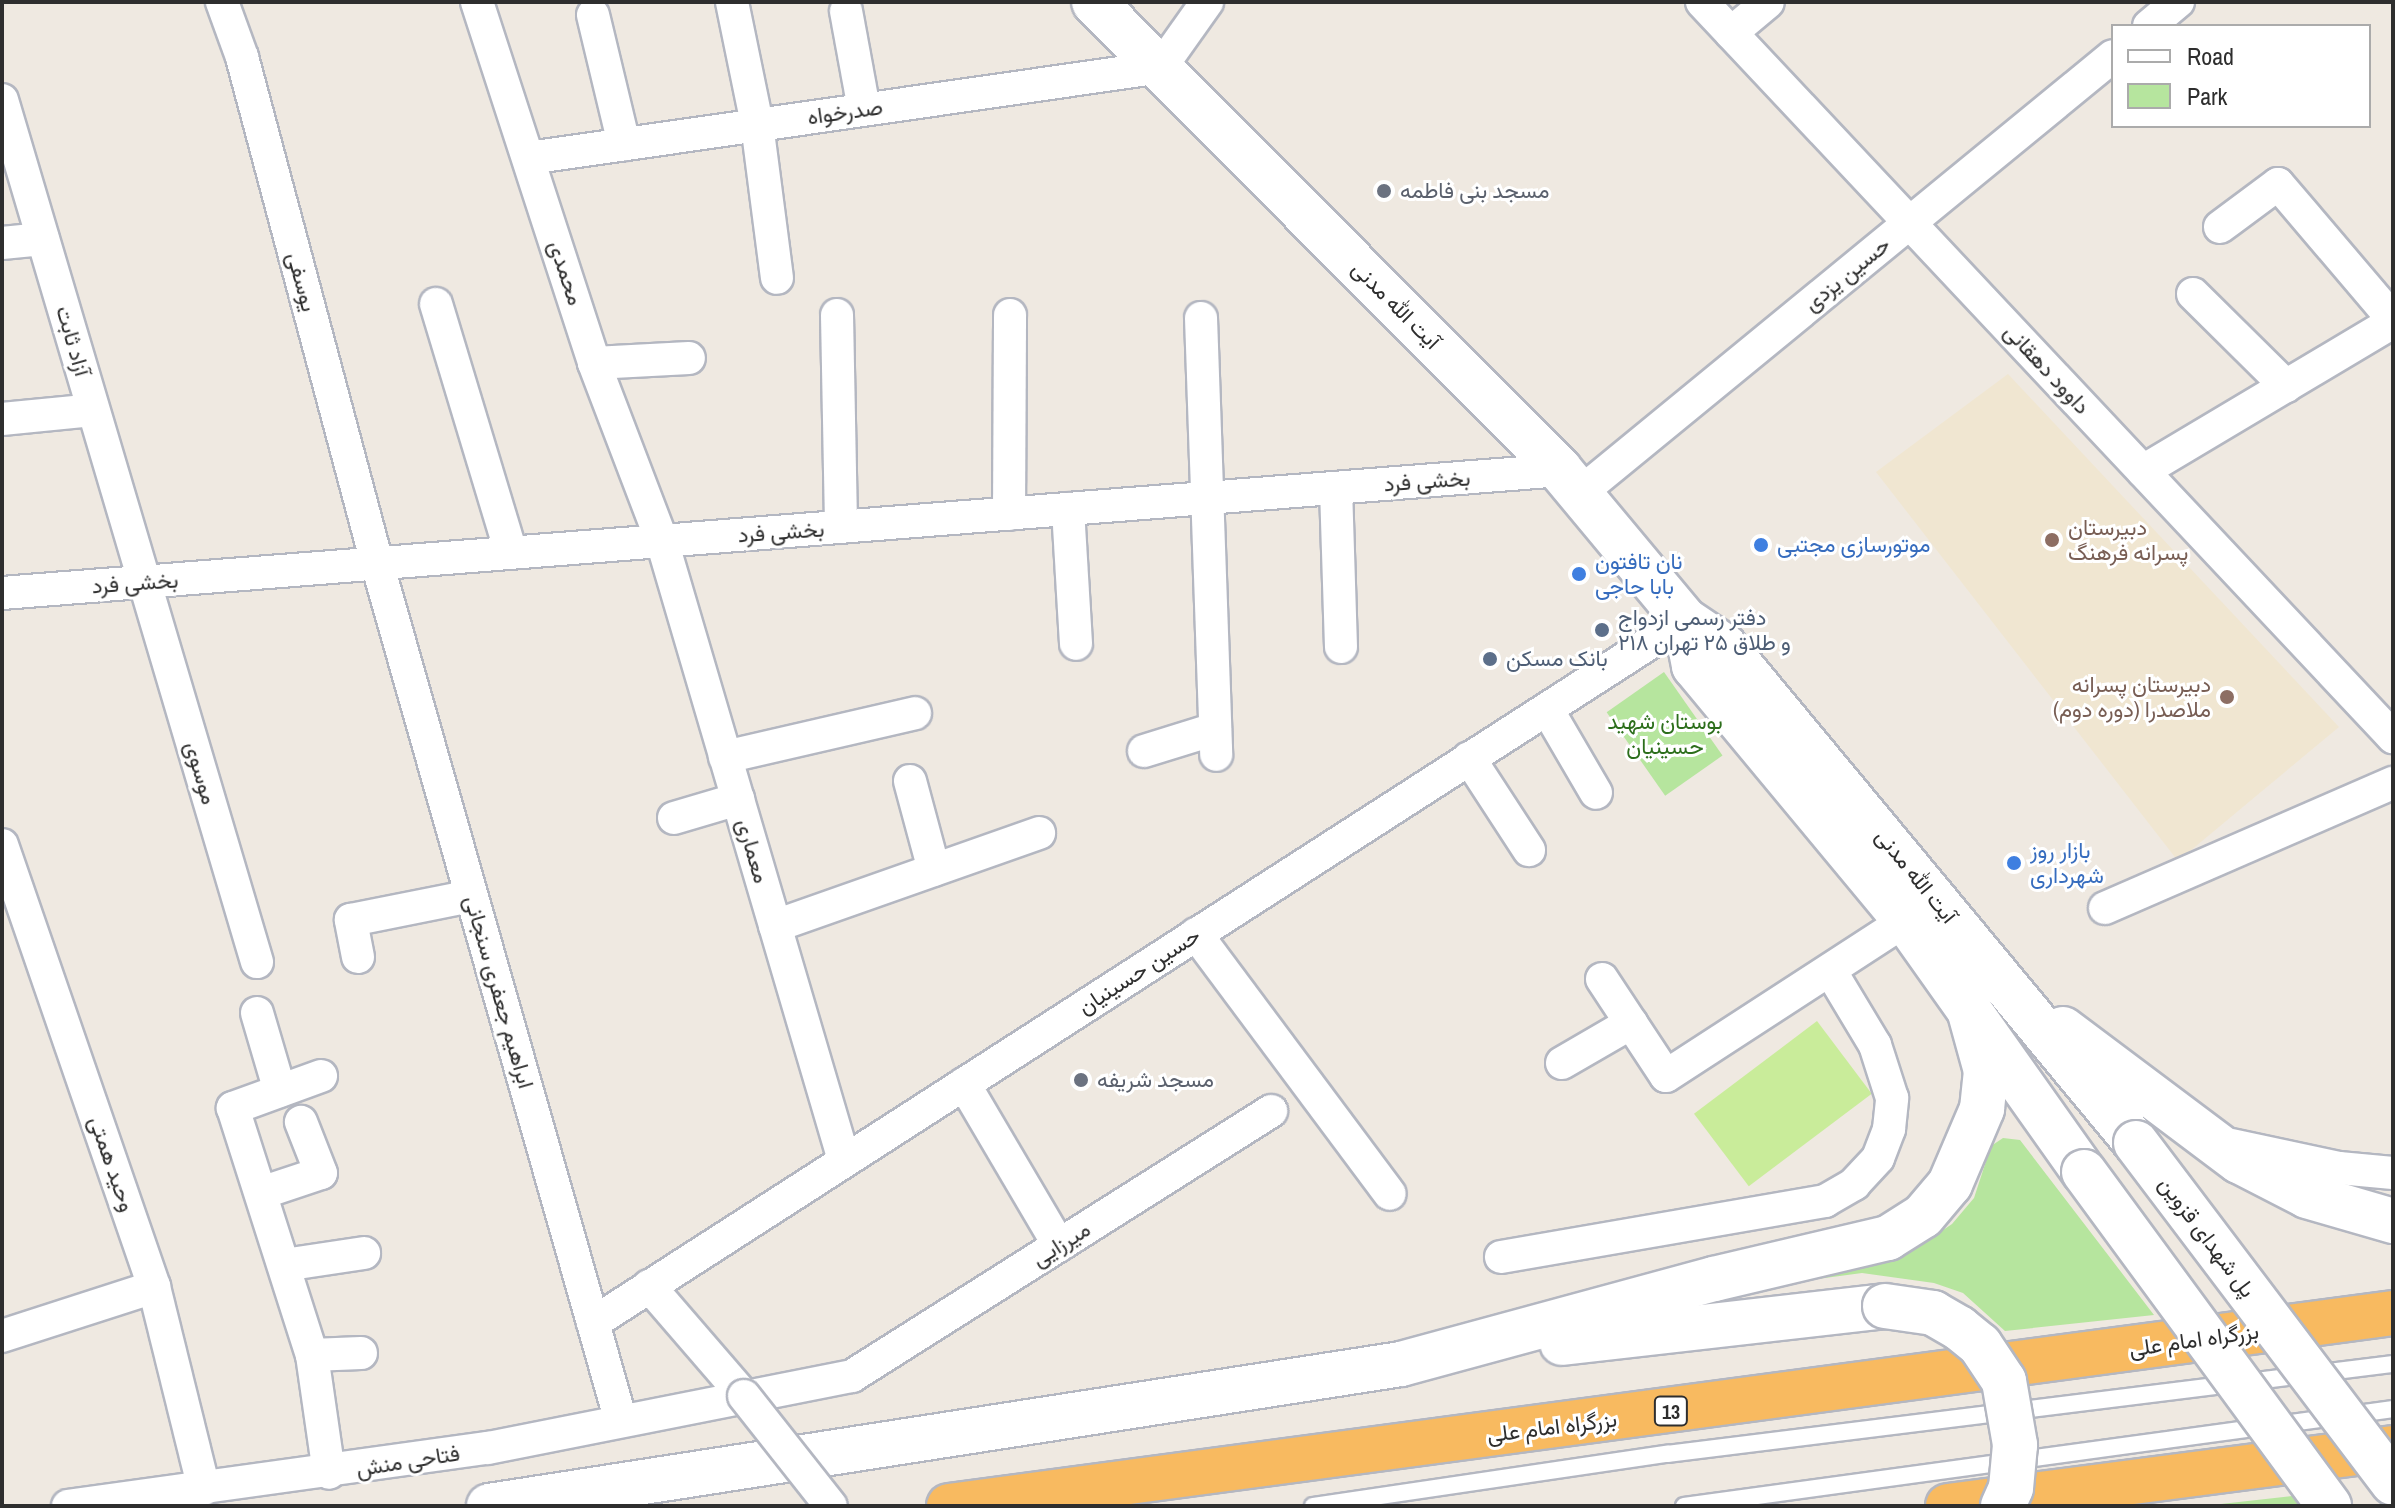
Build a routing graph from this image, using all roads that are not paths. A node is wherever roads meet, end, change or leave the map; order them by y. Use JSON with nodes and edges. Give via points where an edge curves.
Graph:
{"nodes":[{"id":1,"x":222,"y":2,"type":"edge"},
{"id":2,"x":477,"y":2,"type":"edge"},
{"id":3,"x":732,"y":2,"type":"edge"},
{"id":4,"x":1094,"y":2,"type":"edge"},
{"id":5,"x":1207,"y":2,"type":"edge"},
{"id":6,"x":1702,"y":2,"type":"edge"},
{"id":7,"x":1768,"y":2,"type":"edge"},
{"id":8,"x":2178,"y":2,"type":"edge"},
{"id":9,"x":846,"y":11,"type":"dead end"},
{"id":10,"x":593,"y":15,"type":"dead end"},
{"id":11,"x":2151,"y":24,"type":"edge"},
{"id":12,"x":1731,"y":33,"type":"junction"},
{"id":13,"x":2111,"y":58,"type":"edge"},
{"id":14,"x":1161,"y":67,"type":"junction"},
{"id":15,"x":2,"y":100,"type":"edge"},
{"id":16,"x":864,"y":109,"type":"junction"},
{"id":17,"x":757,"y":124,"type":"junction"},
{"id":18,"x":624,"y":144,"type":"junction"},
{"id":19,"x":10,"y":153,"type":"edge"},
{"id":20,"x":529,"y":158,"type":"junction"},
{"id":21,"x":1910,"y":223,"type":"junction"},
{"id":22,"x":2220,"y":227,"type":"dead end"},
{"id":23,"x":43,"y":239,"type":"junction"},
{"id":24,"x":2,"y":243,"type":"edge"},
{"id":25,"x":777,"y":278,"type":"dead end"},
{"id":26,"x":2193,"y":294,"type":"dead end"},
{"id":27,"x":436,"y":304,"type":"dead end"},
{"id":28,"x":837,"y":315,"type":"dead end"},
{"id":29,"x":1010,"y":315,"type":"dead end"},
{"id":30,"x":1201,"y":318,"type":"dead end"},
{"id":31,"x":2393,"y":320,"type":"edge"},
{"id":32,"x":689,"y":358,"type":"dead end"},
{"id":33,"x":594,"y":363,"type":"junction"},
{"id":34,"x":2286,"y":386,"type":"junction"},
{"id":35,"x":93,"y":410,"type":"junction"},
{"id":36,"x":2,"y":419,"type":"edge"},
{"id":37,"x":2143,"y":471,"type":"junction"},
{"id":38,"x":1570,"y":482,"type":"junction"},
{"id":39,"x":1336,"y":488,"type":"junction"},
{"id":40,"x":1207,"y":498,"type":"junction"},
{"id":41,"x":1068,"y":509,"type":"junction"},
{"id":42,"x":1009,"y":514,"type":"junction"},
{"id":43,"x":841,"y":527,"type":"junction"},
{"id":44,"x":662,"y":541,"type":"junction"},
{"id":45,"x":511,"y":552,"type":"junction"},
{"id":46,"x":377,"y":563,"type":"junction"},
{"id":47,"x":144,"y":583,"type":"junction"},
{"id":48,"x":2,"y":593,"type":"edge"},
{"id":49,"x":1685,"y":620,"type":"junction"},
{"id":50,"x":1076,"y":644,"type":"dead end"},
{"id":51,"x":1341,"y":647,"type":"dead end"},
{"id":52,"x":1547,"y":709,"type":"junction"},
{"id":53,"x":915,"y":713,"type":"dead end"},
{"id":54,"x":2393,"y":737,"type":"edge"},
{"id":55,"x":1144,"y":751,"type":"dead end"},
{"id":56,"x":725,"y":757,"type":"junction"},
{"id":57,"x":1469,"y":758,"type":"junction"},
{"id":58,"x":910,"y":781,"type":"dead end"},
{"id":59,"x":2393,"y":783,"type":"edge"},
{"id":60,"x":1596,"y":793,"type":"dead end"},
{"id":61,"x":738,"y":799,"type":"junction"},
{"id":62,"x":674,"y":818,"type":"dead end"},
{"id":63,"x":1039,"y":833,"type":"dead end"},
{"id":64,"x":2,"y":845,"type":"edge"},
{"id":65,"x":1529,"y":850,"type":"dead end"},
{"id":66,"x":934,"y":870,"type":"junction"},
{"id":67,"x":471,"y":896,"type":"junction"},
{"id":68,"x":2105,"y":908,"type":"dead end"},
{"id":69,"x":1921,"y":910,"type":"junction"},
{"id":70,"x":775,"y":926,"type":"junction"},
{"id":71,"x":1196,"y":934,"type":"junction"},
{"id":72,"x":358,"y":957,"type":"dead end"},
{"id":73,"x":257,"y":962,"type":"dead end"},
{"id":74,"x":1830,"y":970,"type":"junction"},
{"id":75,"x":1602,"y":979,"type":"dead end"},
{"id":76,"x":1982,"y":989,"type":"junction"},
{"id":77,"x":257,"y":1013,"type":"dead end"},
{"id":78,"x":1631,"y":1023,"type":"junction"},
{"id":79,"x":1562,"y":1063,"type":"dead end"},
{"id":80,"x":321,"y":1076,"type":"dead end"},
{"id":81,"x":964,"y":1084,"type":"junction"},
{"id":82,"x":280,"y":1091,"type":"junction"},
{"id":83,"x":1271,"y":1111,"type":"dead end"},
{"id":84,"x":301,"y":1122,"type":"dead end"},
{"id":85,"x":2212,"y":1141,"type":"junction"},
{"id":86,"x":2136,"y":1143,"type":"joint"},
{"id":87,"x":844,"y":1160,"type":"junction"},
{"id":88,"x":2393,"y":1173,"type":"edge"},
{"id":89,"x":261,"y":1193,"type":"junction"},
{"id":90,"x":1390,"y":1194,"type":"dead end"},
{"id":91,"x":2393,"y":1221,"type":"edge"},
{"id":92,"x":1059,"y":1245,"type":"junction"},
{"id":93,"x":364,"y":1253,"type":"dead end"},
{"id":94,"x":1501,"y":1257,"type":"dead end"},
{"id":95,"x":284,"y":1265,"type":"junction"},
{"id":96,"x":649,"y":1286,"type":"junction"},
{"id":97,"x":154,"y":1287,"type":"junction"},
{"id":98,"x":2393,"y":1313,"type":"edge"},
{"id":99,"x":593,"y":1323,"type":"junction"},
{"id":100,"x":2,"y":1336,"type":"edge"},
{"id":101,"x":361,"y":1353,"type":"dead end"},
{"id":102,"x":312,"y":1355,"type":"junction"},
{"id":103,"x":1401,"y":1364,"type":"junction"},
{"id":104,"x":2393,"y":1364,"type":"edge"},
{"id":105,"x":852,"y":1376,"type":"joint"},
{"id":106,"x":744,"y":1396,"type":"junction"},
{"id":107,"x":2393,"y":1409,"type":"edge"},
{"id":108,"x":621,"y":1421,"type":"junction"},
{"id":109,"x":2393,"y":1448,"type":"edge"},
{"id":110,"x":329,"y":1473,"type":"junction"},
{"id":111,"x":2393,"y":1483,"type":"edge"},
{"id":112,"x":204,"y":1489,"type":"junction"},
{"id":113,"x":68,"y":1506,"type":"edge"},
{"id":114,"x":489,"y":1506,"type":"edge"},
{"id":115,"x":831,"y":1506,"type":"edge"},
{"id":116,"x":949,"y":1506,"type":"edge"},
{"id":117,"x":1313,"y":1506,"type":"edge"},
{"id":118,"x":1684,"y":1506,"type":"edge"},
{"id":119,"x":1948,"y":1506,"type":"edge"},
{"id":120,"x":2003,"y":1506,"type":"edge"},
{"id":121,"x":2329,"y":1506,"type":"edge"}],
"edges":[{"from":1,"to":46,"type":"street","name":"یوسفی","via":[[242,57]]},
{"from":2,"to":20,"type":"street","name":"محمدی"},
{"from":3,"to":17,"type":"street"},
{"from":4,"to":14,"type":"main road","name":"آیت الله مدنی"},
{"from":5,"to":14,"type":"street"},
{"from":6,"to":12,"type":"street","name":"داوود دهقانی"},
{"from":7,"to":12,"type":"street"},
{"from":8,"to":11,"type":"street"},
{"from":9,"to":16,"type":"street"},
{"from":10,"to":18,"type":"street"},
{"from":12,"to":21,"type":"street","name":"داوود دهقانی"},
{"from":13,"to":21,"type":"street","name":"حسین یزدی"},
{"from":14,"to":16,"type":"street","name":"صدرخواه"},
{"from":14,"to":38,"type":"main road","name":"آیت الله مدنی"},
{"from":15,"to":19,"type":"street","name":"آزاد ثابت"},
{"from":16,"to":17,"type":"street","name":"صدرخواه"},
{"from":17,"to":18,"type":"street","name":"صدرخواه"},
{"from":17,"to":25,"type":"street"},
{"from":18,"to":20,"type":"street","name":"صدرخواه"},
{"from":19,"to":23,"type":"street","name":"آزاد ثابت"},
{"from":20,"to":33,"type":"street","name":"محمدی"},
{"from":21,"to":37,"type":"street","name":"داوود دهقانی"},
{"from":21,"to":38,"type":"street","name":"حسین یزدی"},
{"from":22,"to":31,"type":"street","via":[[2278,184]]},
{"from":23,"to":24,"type":"street"},
{"from":23,"to":35,"type":"street","name":"آزاد ثابت"},
{"from":26,"to":34,"type":"street"},
{"from":27,"to":45,"type":"street"},
{"from":28,"to":43,"type":"street"},
{"from":29,"to":42,"type":"street"},
{"from":30,"to":40,"type":"street"},
{"from":31,"to":34,"type":"street"},
{"from":32,"to":33,"type":"street"},
{"from":33,"to":44,"type":"street","name":"محمدی"},
{"from":34,"to":37,"type":"street"},
{"from":35,"to":36,"type":"street"},
{"from":35,"to":47,"type":"street","name":"آزاد ثابت"},
{"from":37,"to":54,"type":"street","name":"داوود دهقانی"},
{"from":38,"to":39,"type":"street","name":"بخشی فرد"},
{"from":38,"to":49,"type":"main road","name":"آیت الله مدنی"},
{"from":39,"to":40,"type":"street","name":"بخشی فرد"},
{"from":39,"to":51,"type":"street"},
{"from":40,"to":41,"type":"street","name":"بخشی فرد"},
{"from":40,"to":55,"type":"street","via":[[1215,742]]},
{"from":41,"to":42,"type":"street","name":"بخشی فرد"},
{"from":41,"to":50,"type":"street"},
{"from":42,"to":43,"type":"street","name":"بخشی فرد"},
{"from":43,"to":44,"type":"street","name":"بخشی فرد"},
{"from":44,"to":45,"type":"street","name":"بخشی فرد"},
{"from":44,"to":56,"type":"street","name":"معماری"},
{"from":45,"to":46,"type":"street","name":"بخشی فرد"},
{"from":46,"to":47,"type":"street","name":"بخشی فرد"},
{"from":46,"to":67,"type":"street","name":"ابراهیم جعفری سنجانی"},
{"from":47,"to":48,"type":"street","name":"بخشی فرد"},
{"from":47,"to":73,"type":"street","name":"موسوی"},
{"from":49,"to":52,"type":"street","name":"حسین حسینیان"},
{"from":49,"to":69,"type":"main road","name":"آیت الله مدنی","via":[[1694,666]]},
{"from":52,"to":57,"type":"street","name":"حسین حسینیان"},
{"from":52,"to":60,"type":"street"},
{"from":53,"to":56,"type":"street"},
{"from":56,"to":61,"type":"street","name":"معماری"},
{"from":57,"to":65,"type":"street"},
{"from":57,"to":71,"type":"street","name":"حسین حسینیان"},
{"from":58,"to":66,"type":"street"},
{"from":59,"to":68,"type":"street"},
{"from":61,"to":62,"type":"street"},
{"from":61,"to":70,"type":"street","name":"معماری"},
{"from":63,"to":66,"type":"street"},
{"from":64,"to":97,"type":"street","name":"وحید همتی"},
{"from":66,"to":70,"type":"street"},
{"from":67,"to":72,"type":"street","via":[[351,920]]},
{"from":67,"to":99,"type":"street","name":"ابراهیم جعفری سنجانی"},
{"from":69,"to":74,"type":"street"},
{"from":69,"to":76,"type":"main road","name":"آیت الله مدنی"},
{"from":70,"to":87,"type":"street","name":"معماری"},
{"from":71,"to":81,"type":"street","name":"حسین حسینیان"},
{"from":71,"to":90,"type":"street"},
{"from":74,"to":78,"type":"street","via":[[1666,1076]]},
{"from":74,"to":94,"type":"street","via":[[1875,1045],[1892,1098],[1889,1129],[1878,1158],[1854,1184],[1825,1201]]},
{"from":75,"to":78,"type":"street"},
{"from":76,"to":85,"type":"main road"},
{"from":76,"to":86,"type":"main road","name":"آیت الله مدنی"},
{"from":76,"to":103,"type":"main road","via":[[1982,1109],[1967,1154],[1923,1216],[1888,1238]]},
{"from":76,"to":121,"type":"main road","name":"آیت الله مدنی","bridge":true,"via":[[2084,1172]]},
{"from":77,"to":82,"type":"street"},
{"from":78,"to":79,"type":"street"},
{"from":80,"to":82,"type":"street"},
{"from":81,"to":87,"type":"street","name":"حسین حسینیان"},
{"from":81,"to":92,"type":"street"},
{"from":82,"to":89,"type":"street","via":[[233,1108]]},
{"from":83,"to":92,"type":"street","name":"میرزایی"},
{"from":84,"to":89,"type":"street","via":[[321,1173]]},
{"from":85,"to":88,"type":"street","via":[[2339,1168]]},
{"from":85,"to":91,"type":"main road","via":[[2307,1196]]},
{"from":86,"to":111,"type":"main road","name":"پل شهدای قزوین","bridge":true},
{"from":87,"to":96,"type":"street","name":"حسین حسینیان"},
{"from":89,"to":95,"type":"street"},
{"from":92,"to":105,"type":"street","name":"میرزایی"},
{"from":93,"to":95,"type":"street"},
{"from":95,"to":102,"type":"street"},
{"from":96,"to":99,"type":"street","name":"حسین حسینیان"},
{"from":96,"to":106,"type":"street"},
{"from":97,"to":100,"type":"street"},
{"from":97,"to":112,"type":"street","name":"وحید همتی"},
{"from":98,"to":116,"type":"highway","name":"بزرگراه امام علی","number":"13"},
{"from":99,"to":108,"type":"street","name":"ابراهیم جعفری سنجانی"},
{"from":101,"to":102,"type":"street"},
{"from":102,"to":110,"type":"street"},
{"from":103,"to":114,"type":"main road"},
{"from":103,"to":120,"type":"main road","bridge":true,"via":[[1885,1306],[1933,1313],[1980,1345],[2004,1381],[2015,1445],[2011,1488]]},
{"from":104,"to":117,"type":"lane","via":[[1667,1454]]},
{"from":105,"to":106,"type":"street","name":"فتاحی منش"},
{"from":106,"to":108,"type":"street","name":"فتاحی منش"},
{"from":106,"to":115,"type":"street","bridge":true},
{"from":107,"to":118,"type":"lane"},
{"from":108,"to":110,"type":"street","name":"فتاحی منش"},
{"from":109,"to":119,"type":"highway"},
{"from":110,"to":112,"type":"street","name":"فتاحی منش"},
{"from":112,"to":113,"type":"street","name":"فتاحی منش"}]}
